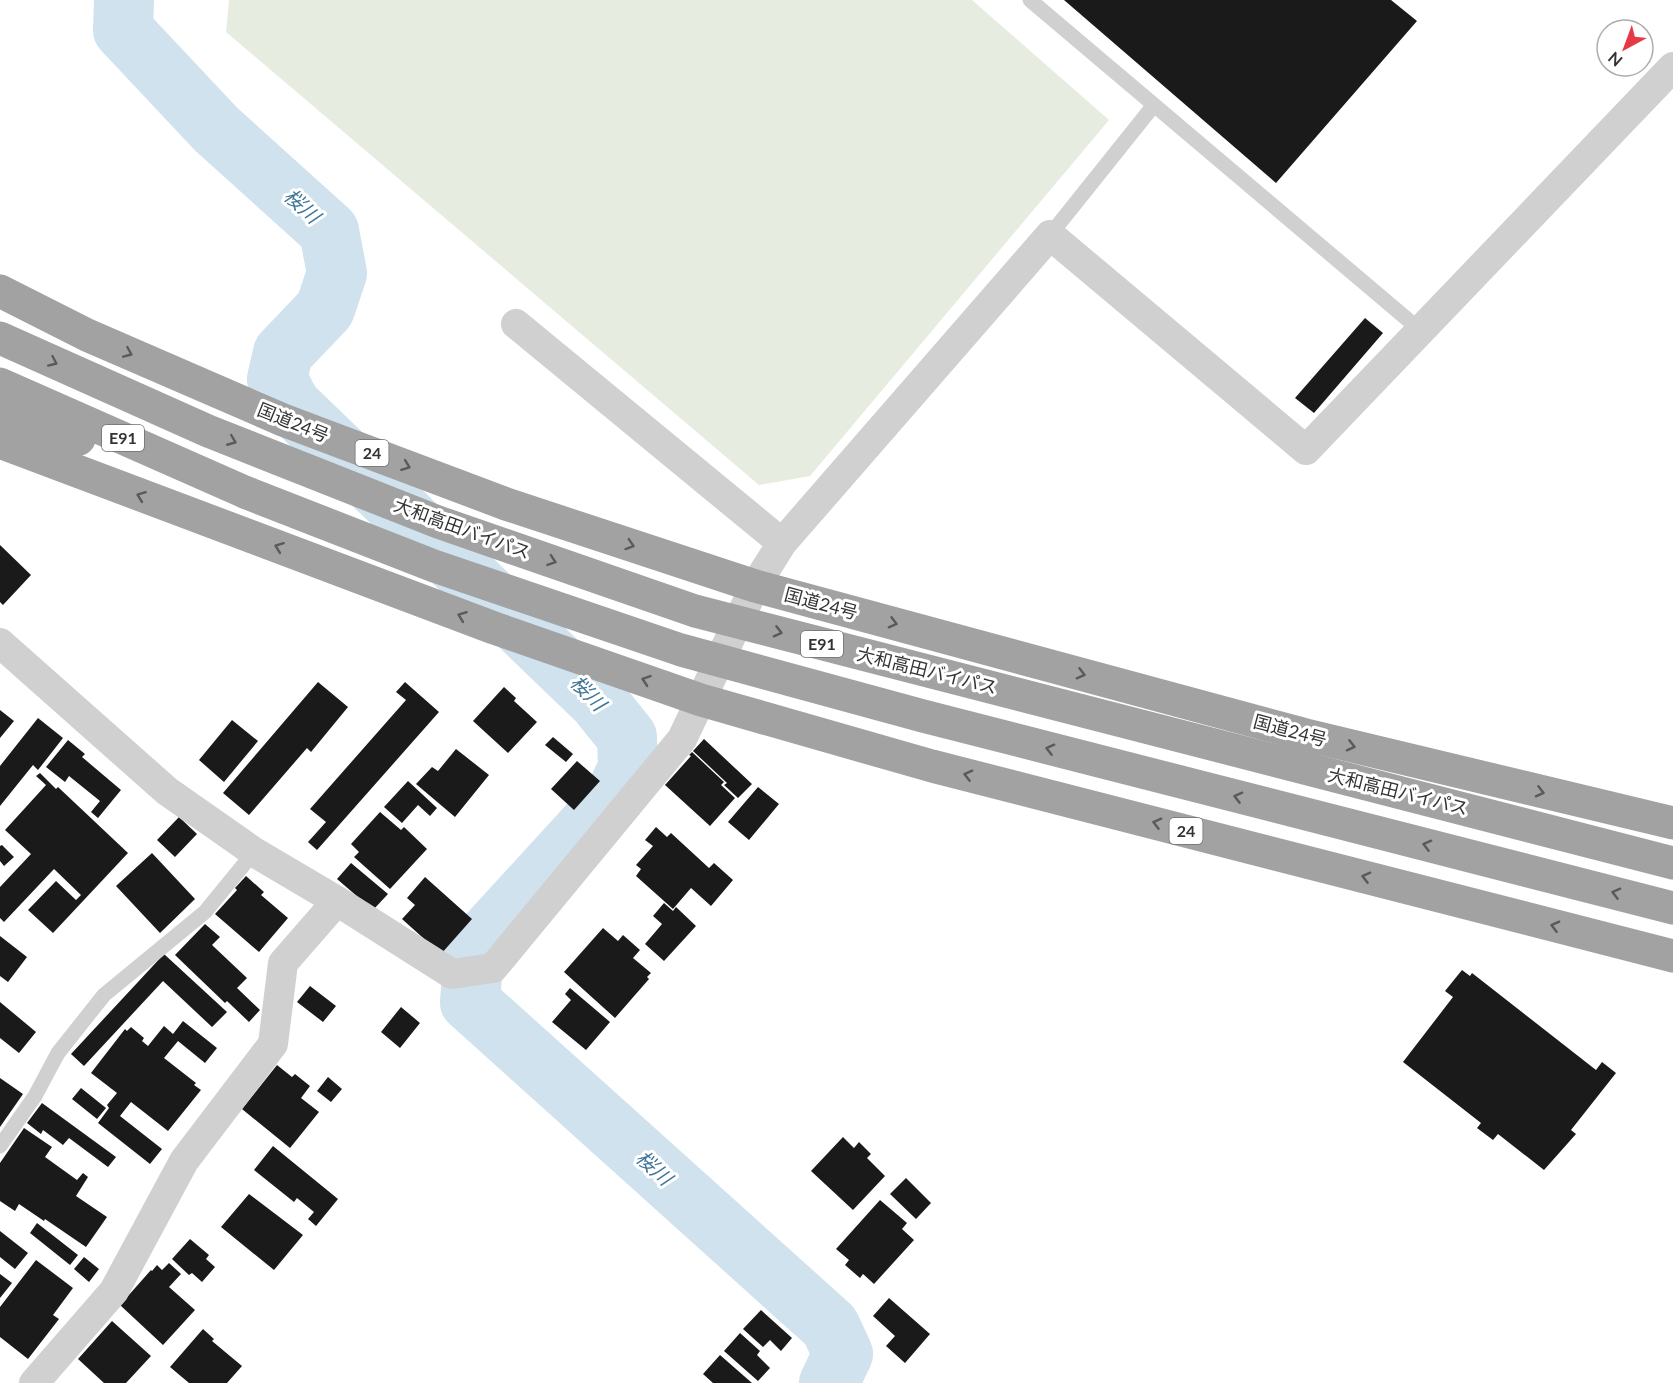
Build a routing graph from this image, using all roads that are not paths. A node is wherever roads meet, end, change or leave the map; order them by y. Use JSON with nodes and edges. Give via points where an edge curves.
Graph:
{"nodes":[{"id":1,"x":1030,"y":0,"type":"edge"},
{"id":2,"x":1673,"y":67,"type":"edge"},
{"id":3,"x":1154,"y":105,"type":"junction"},
{"id":4,"x":1050,"y":235,"type":"junction"},
{"id":5,"x":0,"y":291,"type":"edge"},
{"id":6,"x":516,"y":324,"type":"dead end"},
{"id":7,"x":1420,"y":330,"type":"junction"},
{"id":8,"x":0,"y":338,"type":"edge"},
{"id":9,"x":0,"y":384,"type":"edge"},
{"id":10,"x":0,"y":414,"type":"edge"},
{"id":11,"x":0,"y":442,"type":"edge"},
{"id":12,"x":247,"y":492,"type":"junction"},
{"id":13,"x":782,"y":543,"type":"junction"},
{"id":14,"x":755,"y":586,"type":"junction"},
{"id":15,"x":0,"y":643,"type":"edge"},
{"id":16,"x":701,"y":700,"type":"junction"},
{"id":17,"x":1673,"y":823,"type":"edge"},
{"id":18,"x":254,"y":852,"type":"junction"},
{"id":19,"x":1673,"y":863,"type":"edge"},
{"id":20,"x":337,"y":901,"type":"junction"},
{"id":21,"x":1673,"y":908,"type":"edge"},
{"id":22,"x":1673,"y":956,"type":"edge"},
{"id":23,"x":0,"y":1146,"type":"edge"},
{"id":24,"x":34,"y":1383,"type":"edge"}],
"edges":[{"from":1,"to":3,"type":"lane"},
{"from":2,"to":7,"type":"street"},
{"from":3,"to":4,"type":"lane"},
{"from":3,"to":7,"type":"lane"},
{"from":4,"to":7,"type":"street","via":[[1306,450]]},
{"from":4,"to":13,"type":"street"},
{"from":5,"to":14,"type":"highway","name":"国道24号","number":"24","one_way":true,"via":[[87,335],[283,420],[506,504]]},
{"from":6,"to":13,"type":"street"},
{"from":8,"to":19,"type":"highway","name":"大和高田バイパス","number":"E91","one_way":true,"bridge":true,"via":[[208,432],[438,522],[695,611]]},
{"from":9,"to":12,"type":"highway","number":"E91"},
{"from":10,"to":12,"type":"highway"},
{"from":16,"to":11,"type":"highway","number":"24","one_way":true,"via":[[494,628]]},
{"from":21,"to":12,"type":"highway","number":"E91","one_way":true,"bridge":true,"via":[[681,650],[434,566]]},
{"from":13,"to":14,"type":"street"},
{"from":14,"to":16,"type":"street"},
{"from":14,"to":17,"type":"highway","name":"国道24号","number":"24","one_way":true,"via":[[1306,735]]},
{"from":15,"to":18,"type":"street","via":[[167,790]]},
{"from":16,"to":20,"type":"street","via":[[682,739],[494,968],[452,974]]},
{"from":22,"to":16,"type":"highway","number":"24","one_way":true,"via":[[932,765]]},
{"from":18,"to":20,"type":"street"},
{"from":18,"to":23,"type":"lane","via":[[204,912],[104,995],[58,1053],[35,1096]]},
{"from":20,"to":24,"type":"street","via":[[283,963],[273,1044],[184,1161],[114,1291]]}]}
